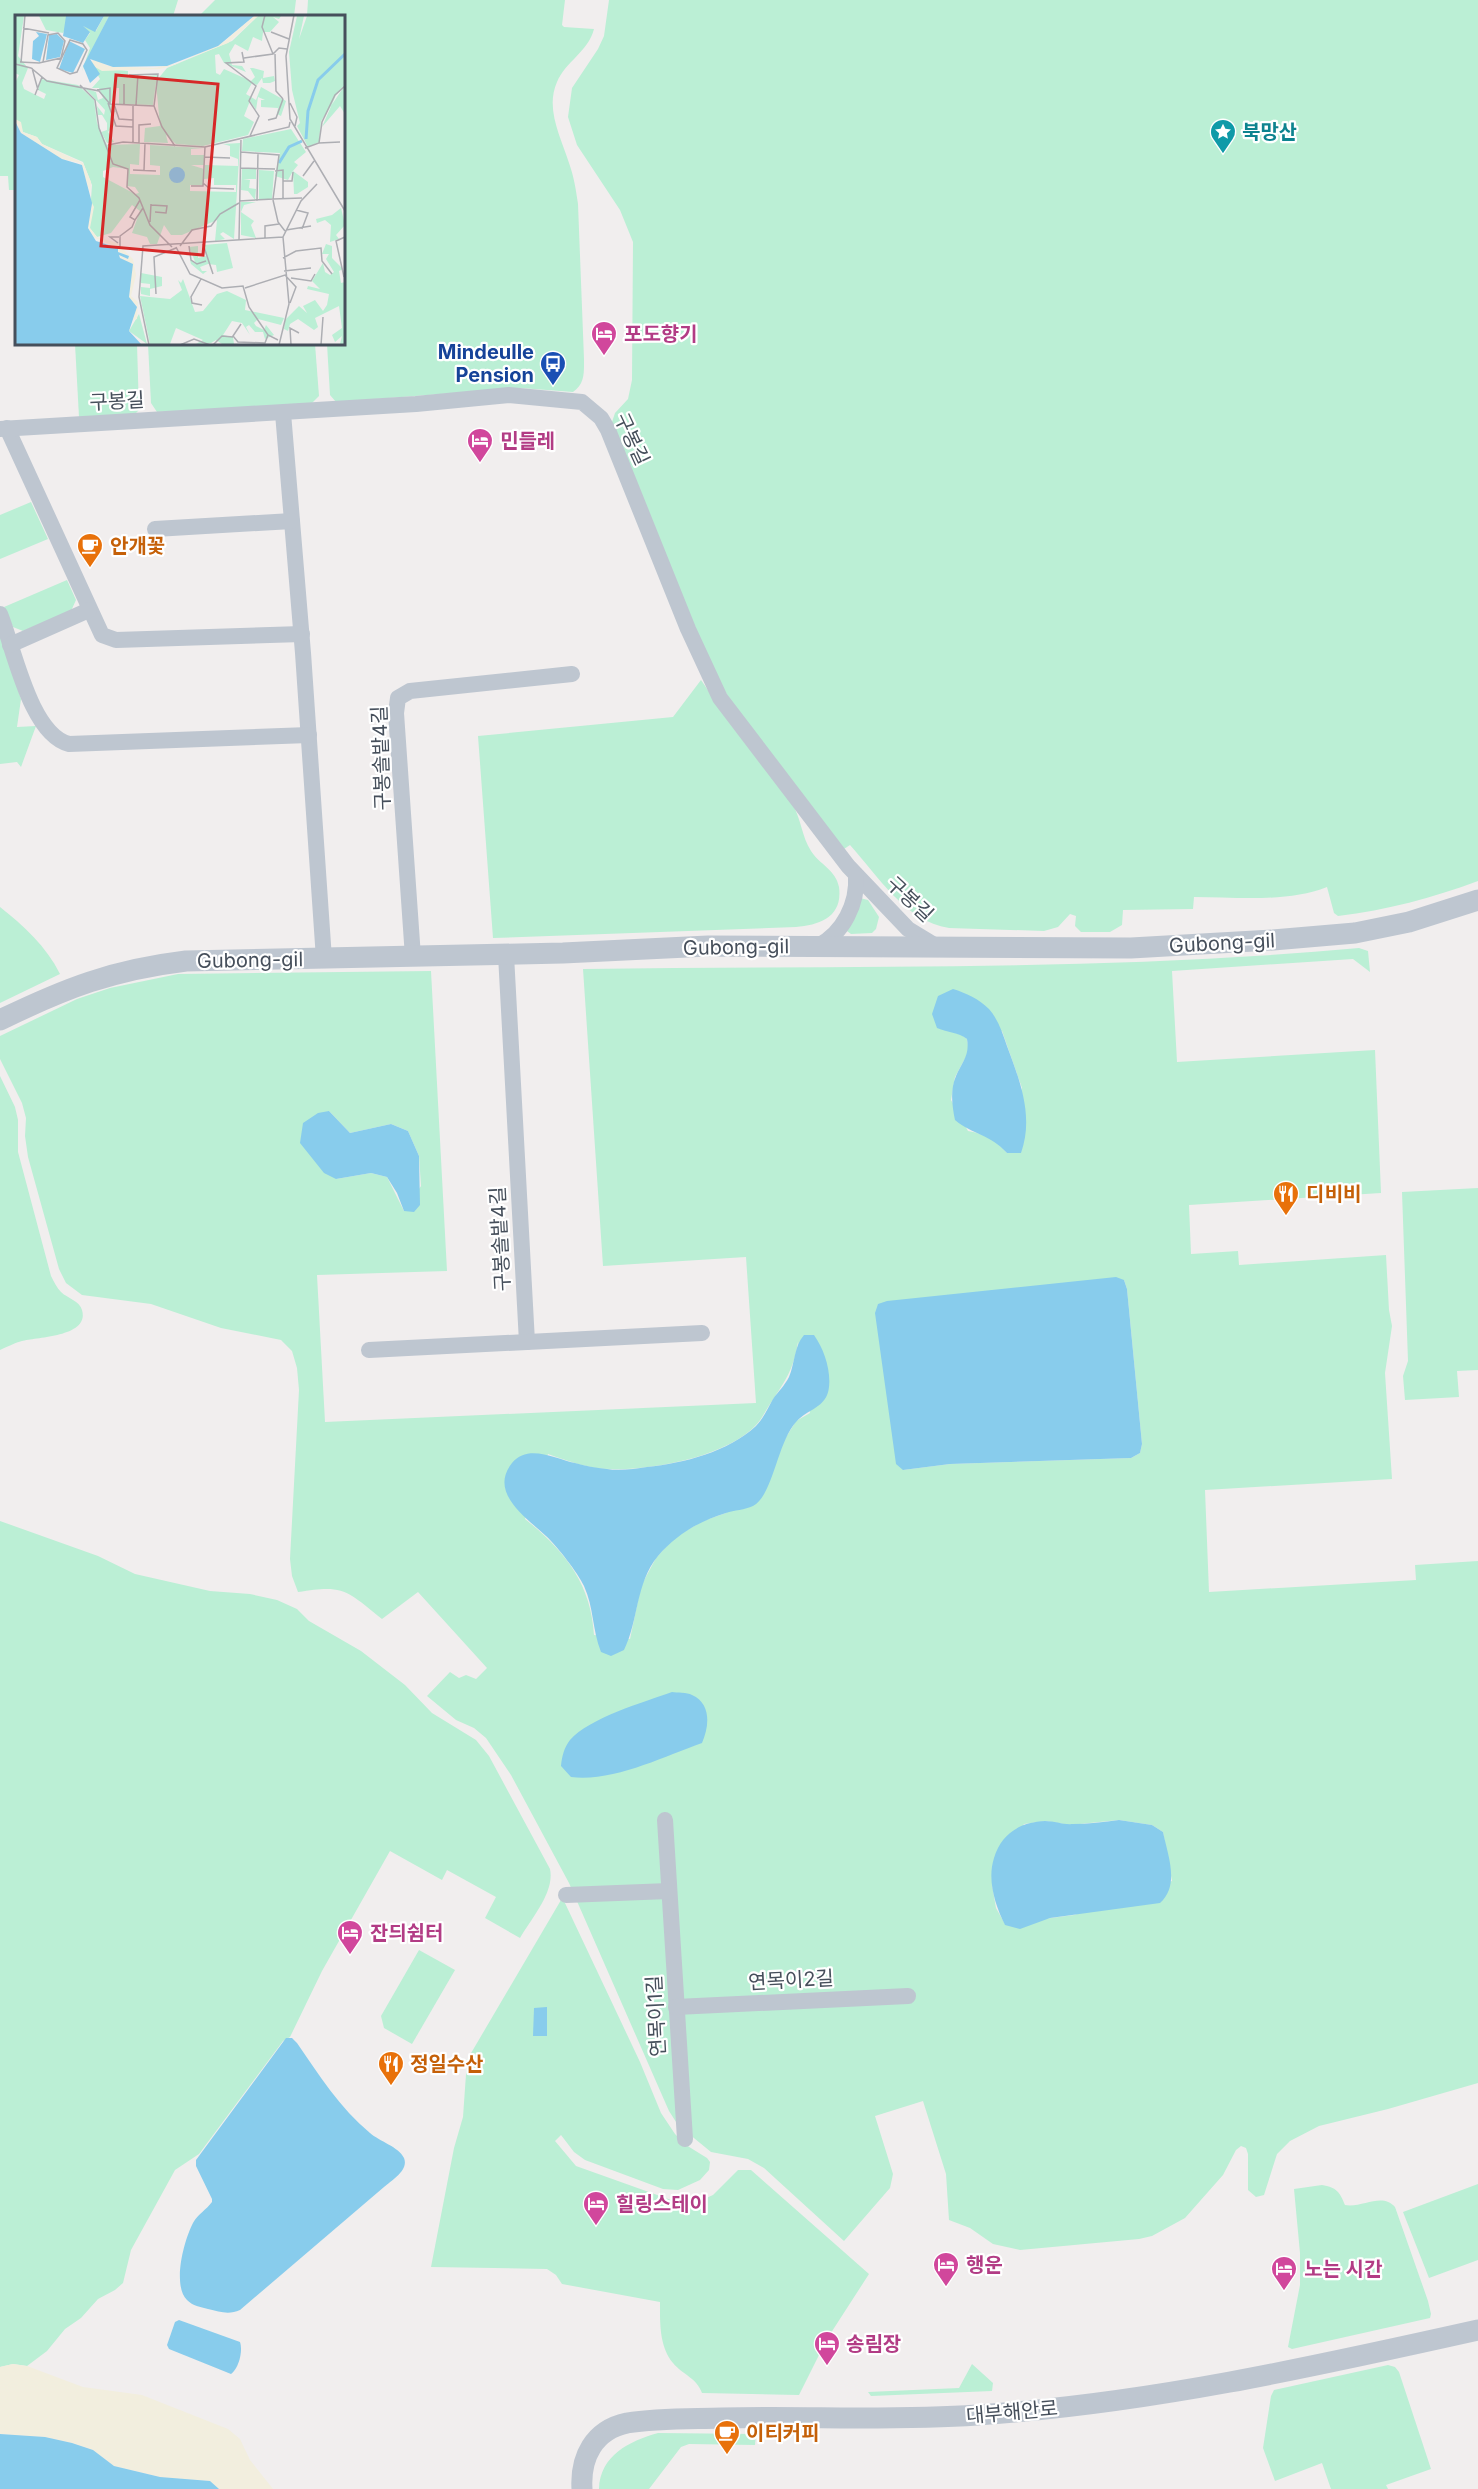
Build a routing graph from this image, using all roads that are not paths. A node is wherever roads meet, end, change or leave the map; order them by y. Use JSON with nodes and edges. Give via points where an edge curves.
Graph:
{"nodes":[{"id":1,"x":283,"y":413,"type":"junction"},
{"id":2,"x":4,"y":429,"type":"edge"},
{"id":3,"x":292,"y":521,"type":"junction"},
{"id":4,"x":155,"y":529,"type":"dead end"},
{"id":5,"x":89,"y":610,"type":"junction"},
{"id":6,"x":0,"y":614,"type":"edge"},
{"id":7,"x":302,"y":634,"type":"junction"},
{"id":8,"x":10,"y":645,"type":"junction"},
{"id":9,"x":572,"y":674,"type":"dead end"},
{"id":10,"x":309,"y":735,"type":"junction"},
{"id":11,"x":856,"y":875,"type":"junction"},
{"id":12,"x":1478,"y":900,"type":"edge"},
{"id":13,"x":818,"y":946,"type":"junction"},
{"id":14,"x":940,"y":948,"type":"junction"},
{"id":15,"x":506,"y":955,"type":"junction"},
{"id":16,"x":413,"y":957,"type":"junction"},
{"id":17,"x":324,"y":959,"type":"junction"},
{"id":18,"x":0,"y":1020,"type":"edge"},
{"id":19,"x":702,"y":1333,"type":"dead end"},
{"id":20,"x":527,"y":1342,"type":"junction"},
{"id":21,"x":369,"y":1350,"type":"dead end"},
{"id":22,"x":665,"y":1820,"type":"dead end"},
{"id":23,"x":669,"y":1891,"type":"junction"},
{"id":24,"x":566,"y":1894,"type":"dead end"},
{"id":25,"x":908,"y":1996,"type":"dead end"},
{"id":26,"x":676,"y":2007,"type":"junction"},
{"id":27,"x":685,"y":2139,"type":"dead end"},
{"id":28,"x":1478,"y":2330,"type":"edge"},
{"id":29,"x":582,"y":2489,"type":"edge"}],
"edges":[{"from":1,"to":2,"type":"street","name":"구봉길"},
{"from":1,"to":3,"type":"street"},
{"from":1,"to":11,"type":"street","name":"구봉길","via":[[509,395],[569,399],[592,409],[608,430],[695,646],[720,698]]},
{"from":2,"to":5,"type":"street"},
{"from":3,"to":4,"type":"street"},
{"from":3,"to":7,"type":"street"},
{"from":5,"to":7,"type":"street","via":[[102,635],[116,640]]},
{"from":5,"to":8,"type":"street"},
{"from":6,"to":8,"type":"street"},
{"from":7,"to":10,"type":"street"},
{"from":8,"to":10,"type":"street","via":[[31,702],[52,735],[62,742]]},
{"from":9,"to":16,"type":"street","name":"구봉솔밭4길","via":[[410,692],[398,698]]},
{"from":10,"to":17,"type":"street"},
{"from":11,"to":13,"type":"street","name":"구봉길","via":[[854,898],[846,919],[835,935]]},
{"from":11,"to":14,"type":"street","name":"구봉길","via":[[908,929]]},
{"from":12,"to":14,"type":"street","name":"Gubong-gil","via":[[1409,922],[1322,937],[1131,948]]},
{"from":13,"to":14,"type":"street","name":"Gubong-gil"},
{"from":13,"to":15,"type":"street","name":"Gubong-gil","via":[[708,946]]},
{"from":15,"to":16,"type":"street","name":"Gubong-gil"},
{"from":15,"to":20,"type":"street","name":"구봉솔밭4길"},
{"from":16,"to":17,"type":"street","name":"Gubong-gil"},
{"from":17,"to":18,"type":"street","name":"Gubong-gil","via":[[186,961],[147,966],[82,983]]},
{"from":19,"to":20,"type":"street"},
{"from":20,"to":21,"type":"street"},
{"from":22,"to":23,"type":"street","name":"연목이1길"},
{"from":23,"to":24,"type":"street"},
{"from":23,"to":26,"type":"street","name":"연목이1길"},
{"from":25,"to":26,"type":"street","name":"연목이2길"},
{"from":26,"to":27,"type":"street","name":"연목이1길"},
{"from":28,"to":29,"type":"street","name":"대부해안로","via":[[1219,2385],[1052,2409],[939,2417],[627,2423],[610,2428],[592,2443],[585,2460]]}]}
